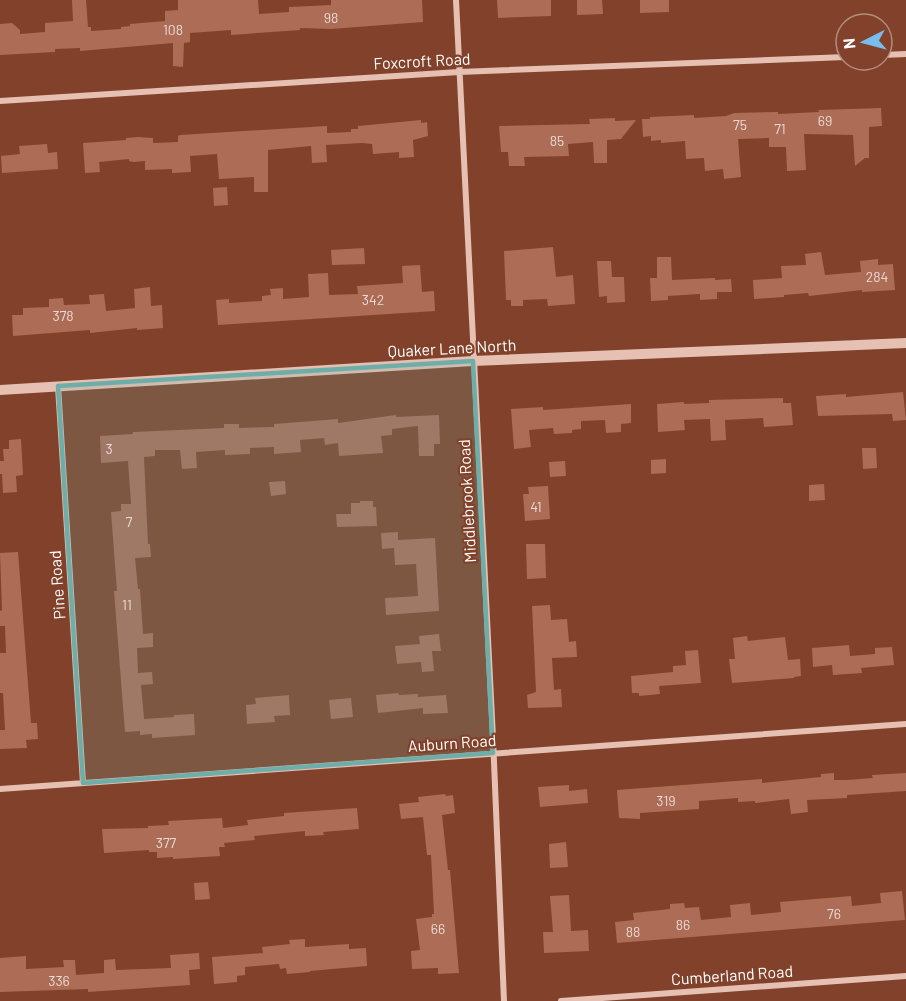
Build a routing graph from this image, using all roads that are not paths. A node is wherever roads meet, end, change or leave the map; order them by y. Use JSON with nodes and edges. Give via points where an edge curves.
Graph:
{"nodes":[{"id":1,"x":456,"y":0,"type":"edge"},
{"id":2,"x":834,"y":57,"type":"edge"},
{"id":3,"x":459,"y":72,"type":"junction"},
{"id":4,"x":0,"y":101,"type":"edge"},
{"id":5,"x":906,"y":343,"type":"edge"},
{"id":6,"x":473,"y":361,"type":"junction"},
{"id":7,"x":58,"y":386,"type":"junction"},
{"id":8,"x":0,"y":390,"type":"edge"},
{"id":9,"x":906,"y":724,"type":"edge"},
{"id":10,"x":493,"y":753,"type":"junction"},
{"id":11,"x":83,"y":783,"type":"junction"},
{"id":12,"x":0,"y":789,"type":"edge"},
{"id":13,"x":906,"y":976,"type":"edge"},
{"id":14,"x":504,"y":1001,"type":"edge"},
{"id":15,"x":561,"y":1001,"type":"edge"}],
"edges":[{"from":1,"to":3,"type":"street","name":"Middlebrook Road"},
{"from":2,"to":3,"type":"street","name":"Foxcroft Road"},
{"from":3,"to":4,"type":"street","name":"Foxcroft Road"},
{"from":3,"to":6,"type":"street","name":"Middlebrook Road"},
{"from":5,"to":6,"type":"street","name":"Quaker Lane North"},
{"from":6,"to":7,"type":"street","name":"Quaker Lane North"},
{"from":6,"to":10,"type":"street","name":"Middlebrook Road"},
{"from":7,"to":8,"type":"street","name":"Quaker Lane North"},
{"from":7,"to":11,"type":"street","name":"Pine Road"},
{"from":9,"to":10,"type":"street","name":"Auburn Road"},
{"from":10,"to":11,"type":"street","name":"Auburn Road"},
{"from":10,"to":14,"type":"street","name":"Middlebrook Road"},
{"from":11,"to":12,"type":"street","name":"Auburn Road"},
{"from":13,"to":15,"type":"street","name":"Cumberland Road"}]}
